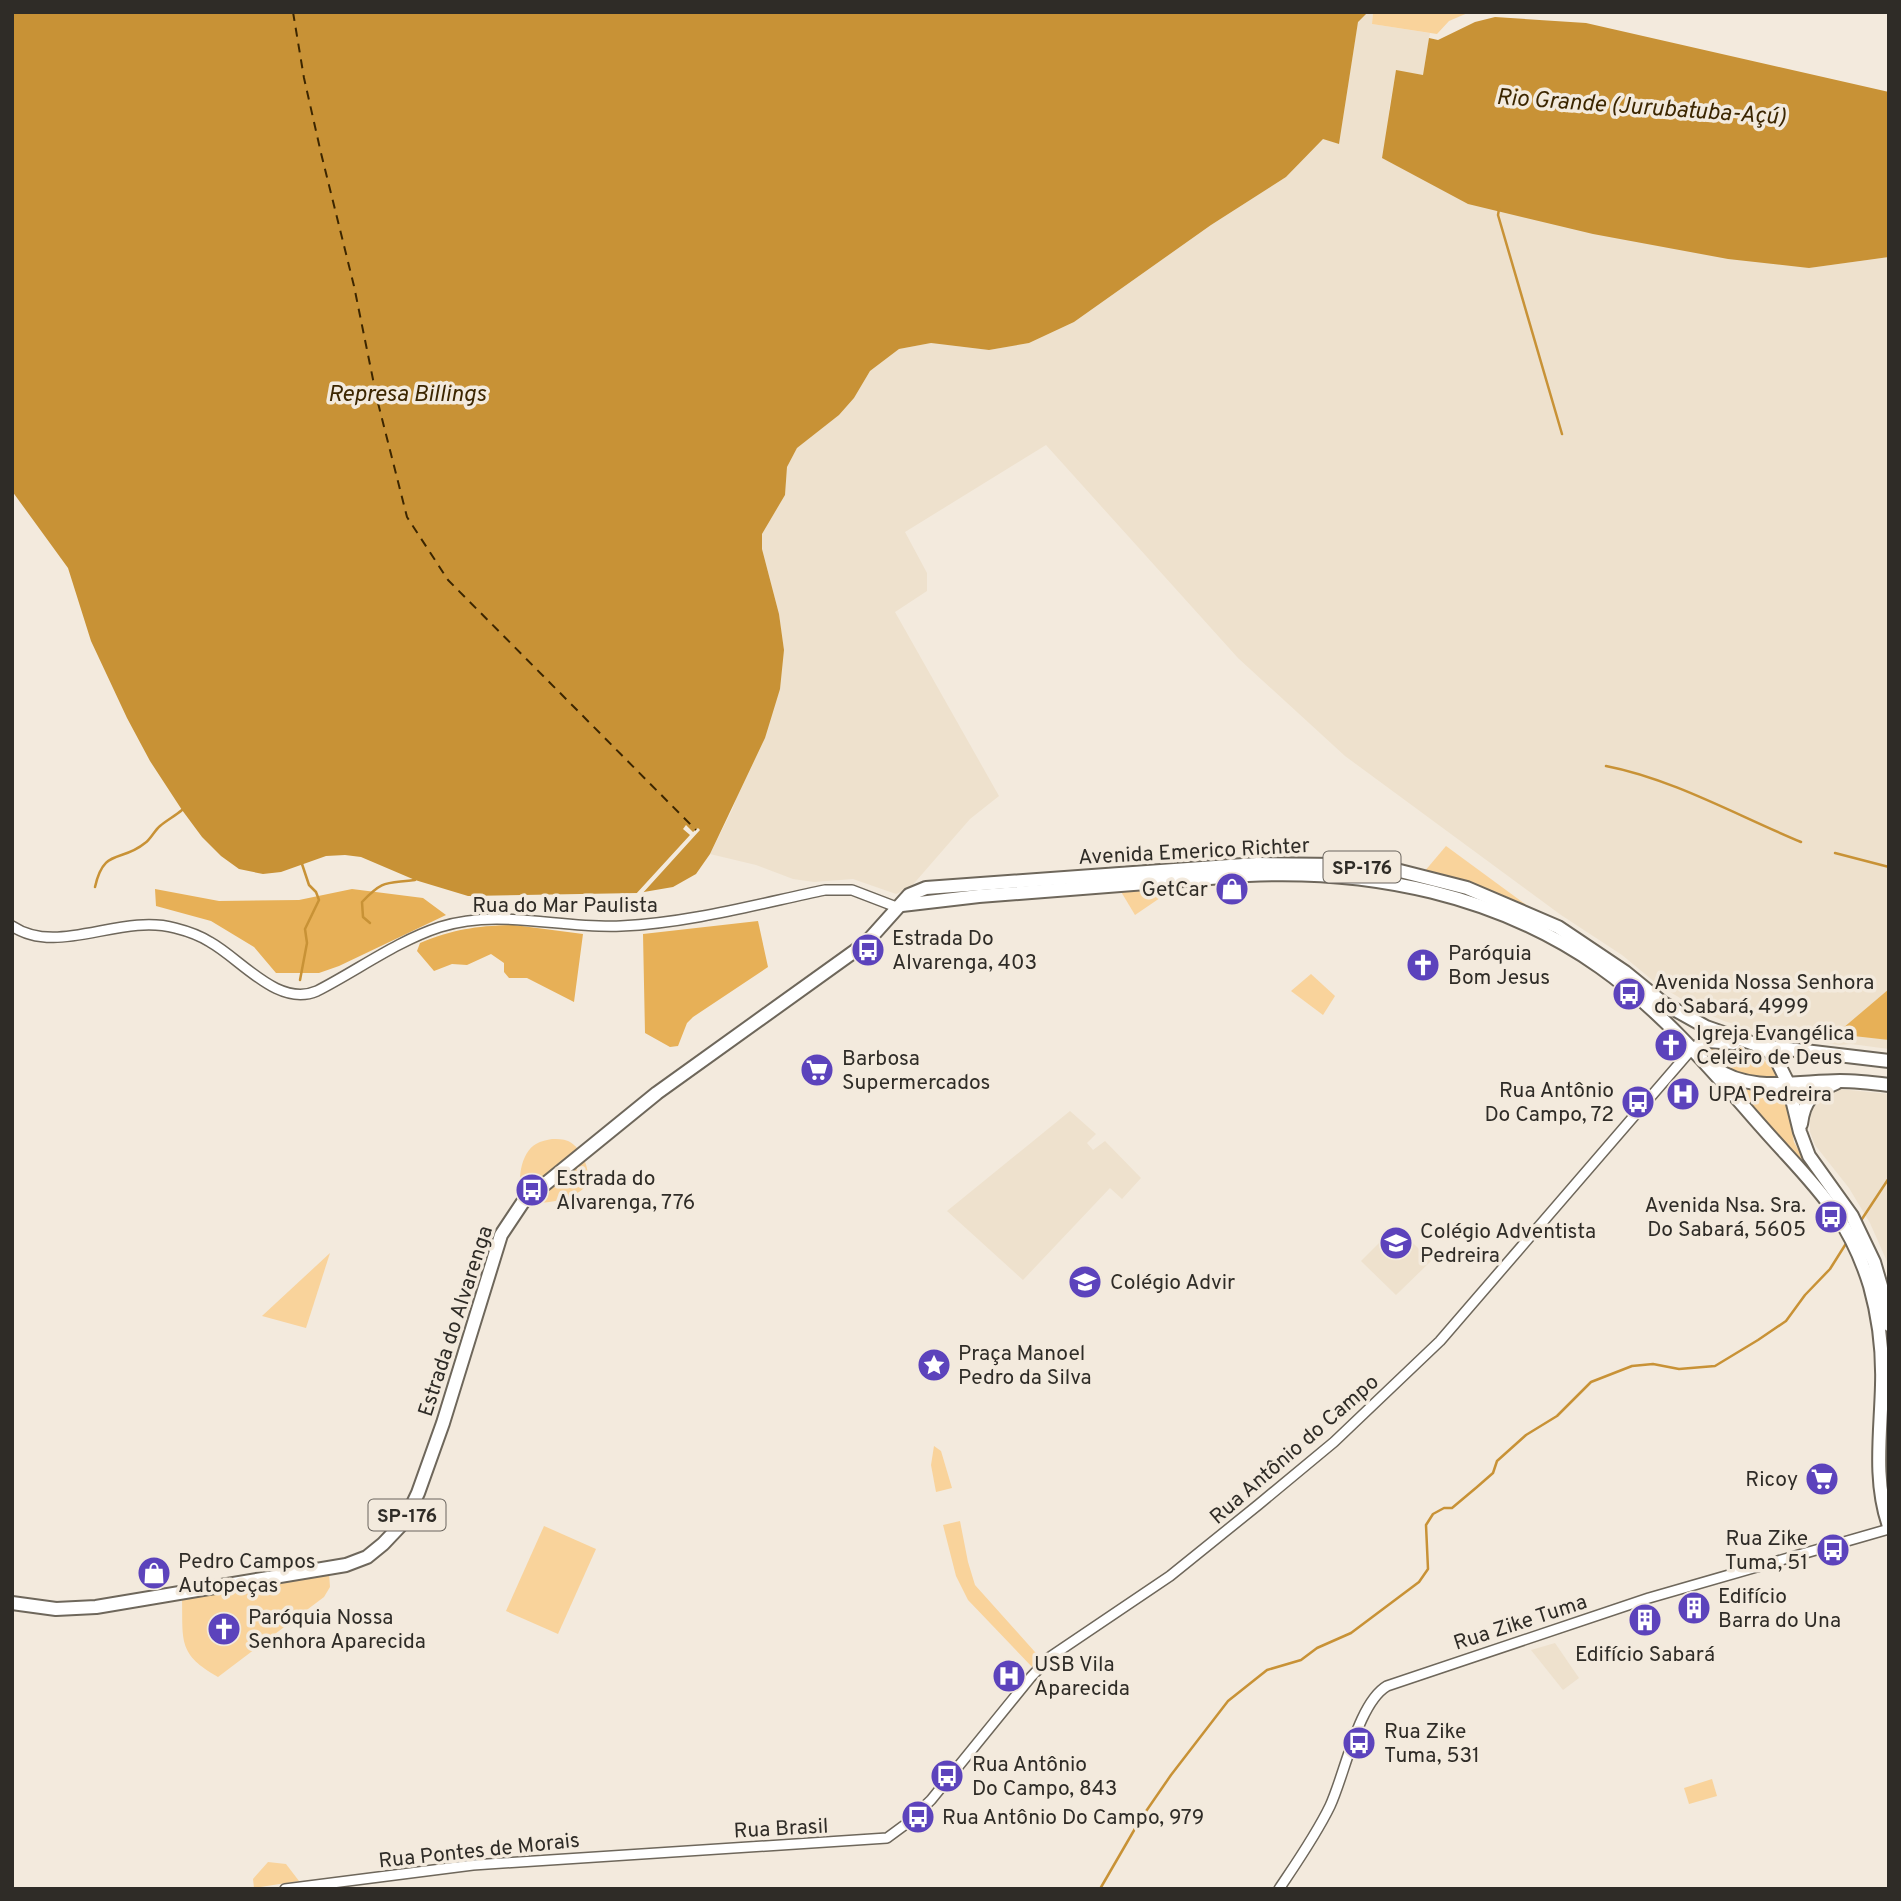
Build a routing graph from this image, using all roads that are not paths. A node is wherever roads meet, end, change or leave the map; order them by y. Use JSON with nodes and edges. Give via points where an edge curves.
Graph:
{"nodes":[{"id":1,"x":918,"y":889,"type":"joint"},
{"id":2,"x":905,"y":905,"type":"junction"},
{"id":3,"x":12,"y":926,"type":"edge"},
{"id":4,"x":1763,"y":1047,"type":"junction"},
{"id":5,"x":1691,"y":1050,"type":"junction"},
{"id":6,"x":1889,"y":1060,"type":"edge"},
{"id":7,"x":1842,"y":1081,"type":"junction"},
{"id":8,"x":1788,"y":1083,"type":"junction"},
{"id":9,"x":1889,"y":1085,"type":"edge"},
{"id":10,"x":1800,"y":1132,"type":"junction"},
{"id":11,"x":1889,"y":1325,"type":"edge"},
{"id":12,"x":1889,"y":1528,"type":"edge"},
{"id":13,"x":12,"y":1603,"type":"edge"},
{"id":14,"x":887,"y":1838,"type":"joint"},
{"id":15,"x":677,"y":1850,"type":"joint"},
{"id":16,"x":285,"y":1889,"type":"edge"},
{"id":17,"x":1279,"y":1889,"type":"edge"}],
"edges":[{"from":1,"to":2,"type":"main road","name":"Estrada do Alvarenga","number":"SP-176"},
{"from":1,"to":4,"type":"main road","name":"Avenida Emerico Richter","number":"SP-176","via":[[1257,863],[1399,871],[1467,888],[1558,926],[1663,1003],[1694,1021]]},
{"from":2,"to":3,"type":"street","name":"Rua do Mar Paulista","via":[[852,890],[825,890],[653,924],[473,920],[416,937],[302,995],[282,992],[209,941],[171,927],[133,924],[47,938]]},
{"from":2,"to":5,"type":"main road","name":"Avenida Emerico Richter","number":"SP-176","via":[[1290,873],[1396,883],[1452,896],[1528,925],[1598,966],[1656,1013]]},
{"from":2,"to":13,"type":"main road","name":"Estrada do Alvarenga","number":"SP-176","via":[[866,943],[657,1093],[523,1202],[497,1245],[418,1493],[401,1525],[367,1557],[346,1565],[96,1606],[56,1609]]},
{"from":4,"to":5,"type":"main road","via":[[1716,1040]]},
{"from":4,"to":6,"type":"main road"},
{"from":4,"to":8,"type":"main road","via":[[1780,1064]]},
{"from":5,"to":8,"type":"main road","via":[[1718,1071],[1741,1080]]},
{"from":5,"to":12,"type":"main road","via":[[1826,1198],[1860,1257],[1880,1335],[1878,1470]]},
{"from":5,"to":14,"type":"street","name":"Rua Antônio do Campo","via":[[1412,1370],[1324,1450],[1177,1570],[1050,1657],[931,1800]]},
{"from":7,"to":8,"type":"main road"},
{"from":7,"to":9,"type":"main road"},
{"from":7,"to":10,"type":"main road","via":[[1806,1102]]},
{"from":8,"to":10,"type":"main road"},
{"from":10,"to":11,"type":"main road","via":[[1809,1156],[1864,1240]]},
{"from":12,"to":17,"type":"street","name":"Rua Zike Tuma","via":[[1649,1598],[1387,1686],[1366,1710],[1321,1825]]},
{"from":14,"to":15,"type":"street","name":"Rua Brasil"},
{"from":15,"to":16,"type":"street","name":"Rua Pontes de Morais","via":[[472,1865]]}]}
